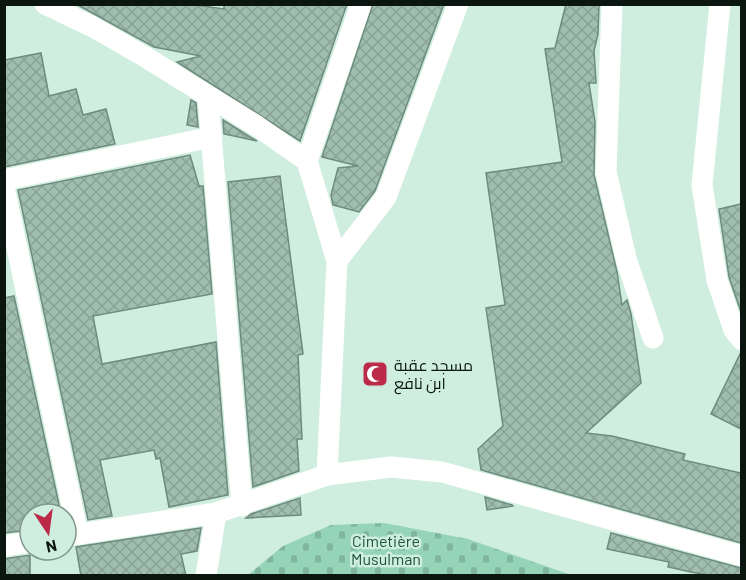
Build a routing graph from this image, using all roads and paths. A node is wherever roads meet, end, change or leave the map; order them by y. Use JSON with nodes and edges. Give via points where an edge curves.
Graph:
{"nodes":[{"id":1,"x":45,"y":4,"type":"edge"},
{"id":2,"x":361,"y":4,"type":"edge"},
{"id":3,"x":458,"y":4,"type":"edge"},
{"id":4,"x":612,"y":4,"type":"edge"},
{"id":5,"x":720,"y":4,"type":"edge"},
{"id":6,"x":208,"y":98,"type":"junction"},
{"id":7,"x":212,"y":137,"type":"junction"},
{"id":8,"x":307,"y":161,"type":"junction"},
{"id":9,"x":4,"y":180,"type":"edge"},
{"id":10,"x":4,"y":187,"type":"edge"},
{"id":11,"x":337,"y":261,"type":"junction"},
{"id":12,"x":653,"y":338,"type":"dead end"},
{"id":13,"x":741,"y":340,"type":"edge"},
{"id":14,"x":327,"y":475,"type":"junction"},
{"id":15,"x":66,"y":502,"type":"edge"},
{"id":16,"x":242,"y":506,"type":"junction"},
{"id":17,"x":216,"y":513,"type":"junction"},
{"id":18,"x":78,"y":534,"type":"edge"},
{"id":19,"x":741,"y":556,"type":"edge"},
{"id":20,"x":206,"y":576,"type":"edge"}],
"edges":[{"from":1,"to":6,"type":"street","via":[[93,27]]},
{"from":2,"to":8,"type":"street"},
{"from":3,"to":11,"type":"street","via":[[386,197]]},
{"from":4,"to":12,"type":"street","via":[[606,172],[627,262]]},
{"from":5,"to":13,"type":"street","via":[[702,185],[717,280]]},
{"from":6,"to":7,"type":"street"},
{"from":6,"to":8,"type":"street"},
{"from":7,"to":9,"type":"street"},
{"from":7,"to":16,"type":"street"},
{"from":8,"to":11,"type":"street"},
{"from":10,"to":15,"type":"street"},
{"from":11,"to":14,"type":"street"},
{"from":14,"to":16,"type":"street"},
{"from":14,"to":19,"type":"street","via":[[391,467],[441,472]]},
{"from":16,"to":17,"type":"street"},
{"from":17,"to":18,"type":"street"},
{"from":17,"to":20,"type":"street"}]}
